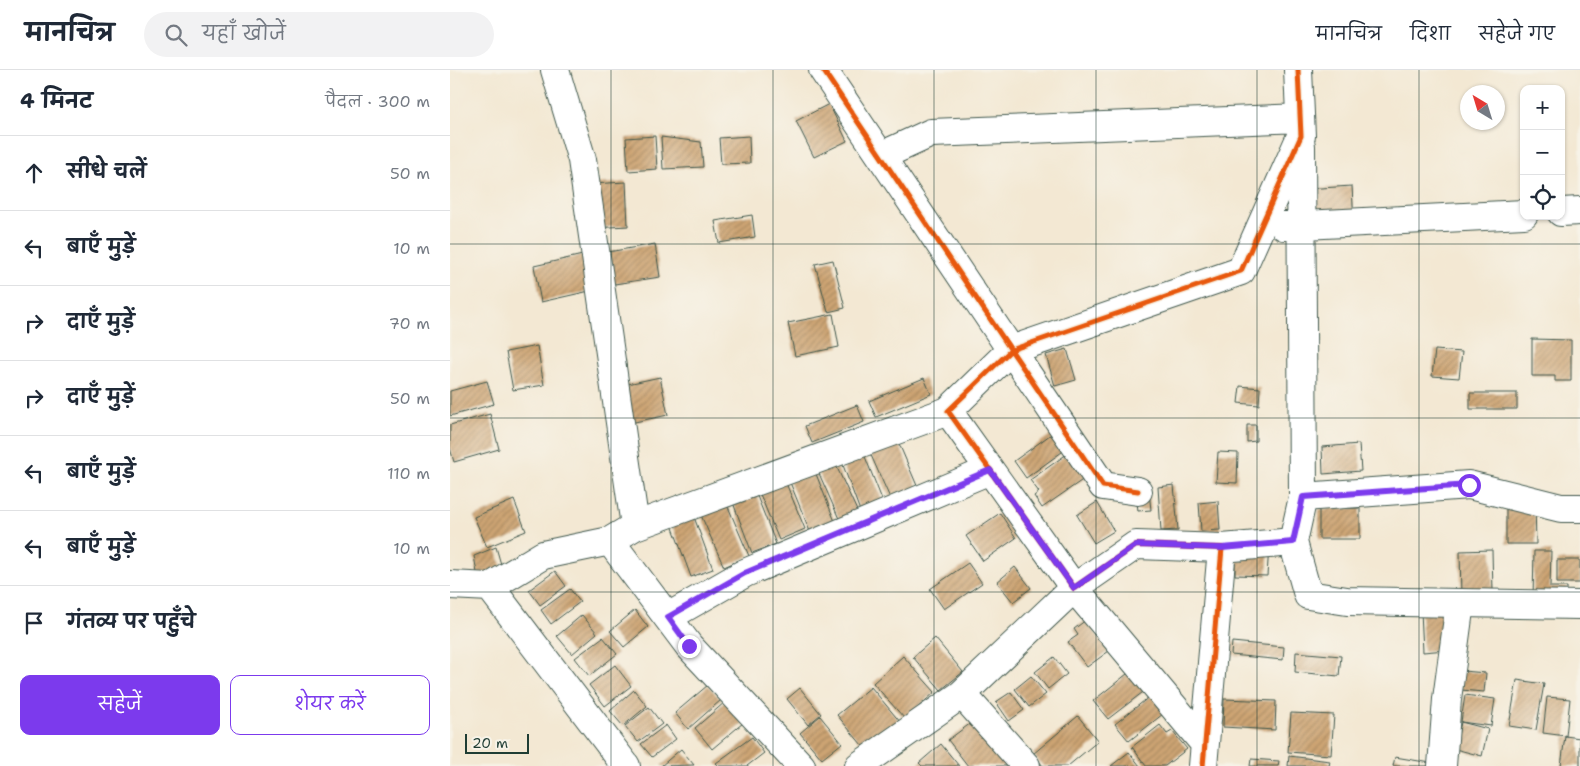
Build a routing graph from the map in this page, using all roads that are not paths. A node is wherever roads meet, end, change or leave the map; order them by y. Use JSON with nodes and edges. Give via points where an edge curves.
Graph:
{"nodes":[{"id":1,"x":555,"y":70,"type":"edge"},
{"id":2,"x":823,"y":70,"type":"edge"},
{"id":3,"x":1298,"y":70,"type":"edge"},
{"id":4,"x":1300,"y":127,"type":"junction"},
{"id":5,"x":881,"y":156,"type":"junction"},
{"id":6,"x":1580,"y":211,"type":"edge"},
{"id":7,"x":1565,"y":212,"type":"edge"},
{"id":8,"x":1520,"y":214,"type":"edge"},
{"id":9,"x":1301,"y":224,"type":"junction"},
{"id":10,"x":1260,"y":228,"type":"junction"},
{"id":11,"x":1011,"y":350,"type":"junction"},
{"id":12,"x":948,"y":411,"type":"junction"},
{"id":13,"x":990,"y":470,"type":"junction"},
{"id":14,"x":1138,"y":491,"type":"dead end"},
{"id":15,"x":1303,"y":497,"type":"junction"},
{"id":16,"x":1580,"y":508,"type":"edge"},
{"id":17,"x":635,"y":526,"type":"junction"},
{"id":18,"x":610,"y":541,"type":"junction"},
{"id":19,"x":1293,"y":542,"type":"junction"},
{"id":20,"x":1222,"y":548,"type":"junction"},
{"id":21,"x":450,"y":585,"type":"edge"},
{"id":22,"x":490,"y":587,"type":"junction"},
{"id":23,"x":1074,"y":588,"type":"junction"},
{"id":24,"x":1460,"y":602,"type":"junction"},
{"id":25,"x":1580,"y":605,"type":"edge"},
{"id":26,"x":668,"y":617,"type":"junction"},
{"id":27,"x":962,"y":694,"type":"junction"},
{"id":28,"x":1204,"y":754,"type":"edge"},
{"id":29,"x":626,"y":766,"type":"edge"},
{"id":30,"x":801,"y":766,"type":"edge"},
{"id":31,"x":859,"y":766,"type":"edge"},
{"id":32,"x":1026,"y":766,"type":"edge"},
{"id":33,"x":1442,"y":766,"type":"edge"}],
"edges":[{"from":1,"to":17,"type":"street","via":[[582,160]]},
{"from":2,"to":5,"type":"street"},
{"from":3,"to":4,"type":"street"},
{"from":4,"to":5,"type":"street","via":[[931,133]]},
{"from":4,"to":9,"type":"street"},
{"from":4,"to":10,"type":"street"},
{"from":5,"to":11,"type":"street"},
{"from":6,"to":7,"type":"street"},
{"from":8,"to":9,"type":"street"},
{"from":9,"to":10,"type":"street"},
{"from":9,"to":15,"type":"street"},
{"from":10,"to":11,"type":"street","via":[[1241,271]]},
{"from":11,"to":12,"type":"street"},
{"from":11,"to":14,"type":"street","via":[[1103,486]]},
{"from":12,"to":13,"type":"street"},
{"from":12,"to":17,"type":"street"},
{"from":13,"to":23,"type":"street"},
{"from":13,"to":26,"type":"street","via":[[745,573]]},
{"from":15,"to":16,"type":"street","via":[[1469,485],[1562,508]]},
{"from":15,"to":19,"type":"street"},
{"from":17,"to":18,"type":"street"},
{"from":18,"to":22,"type":"street","via":[[543,555]]},
{"from":18,"to":26,"type":"street"},
{"from":19,"to":20,"type":"street"},
{"from":19,"to":24,"type":"street","via":[[1308,595],[1346,601]]},
{"from":20,"to":23,"type":"street","via":[[1136,545]]},
{"from":20,"to":28,"type":"street"},
{"from":21,"to":22,"type":"street"},
{"from":22,"to":29,"type":"street"},
{"from":23,"to":27,"type":"street"},
{"from":23,"to":28,"type":"street"},
{"from":24,"to":25,"type":"street"},
{"from":24,"to":33,"type":"street"},
{"from":26,"to":30,"type":"street","via":[[689,646]]},
{"from":27,"to":31,"type":"street"},
{"from":27,"to":32,"type":"street"}]}
